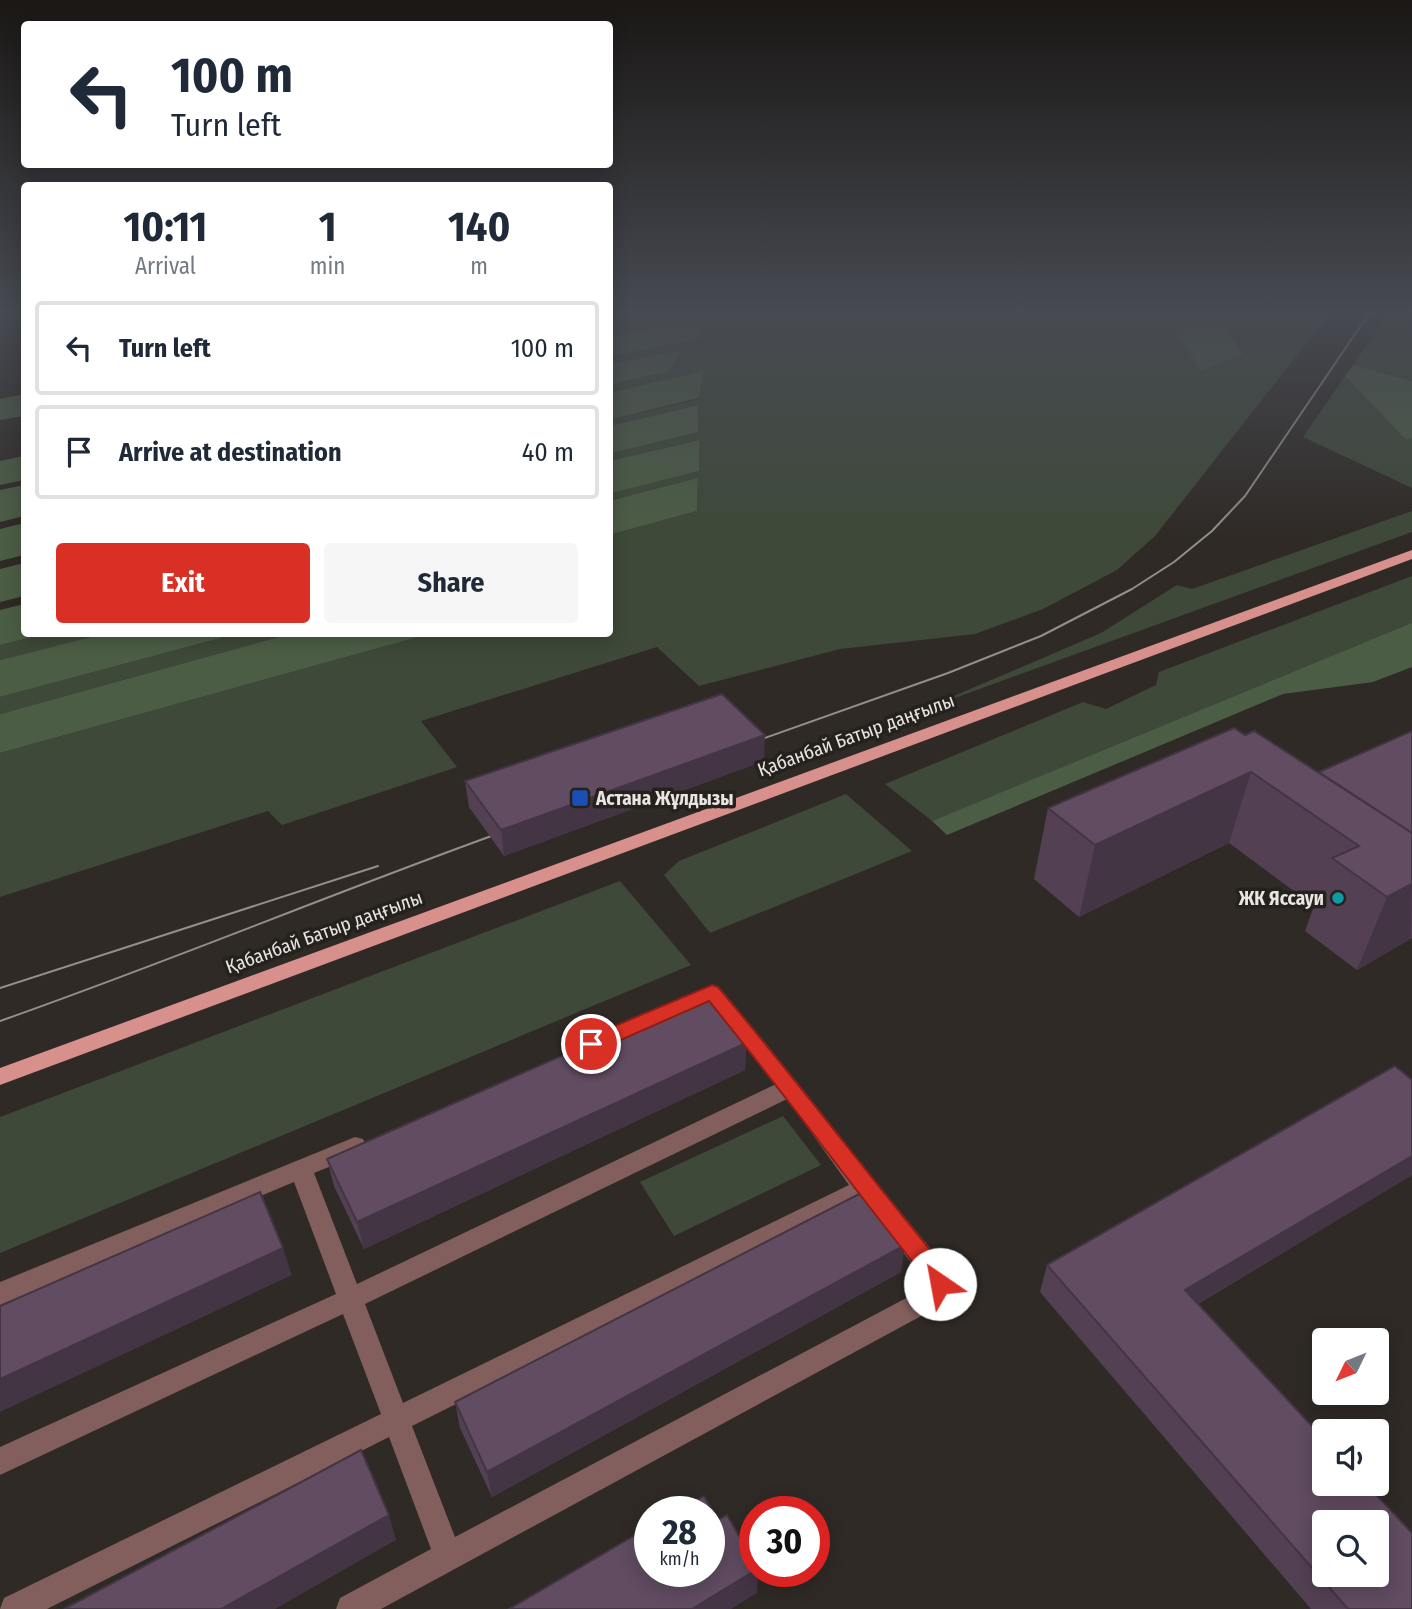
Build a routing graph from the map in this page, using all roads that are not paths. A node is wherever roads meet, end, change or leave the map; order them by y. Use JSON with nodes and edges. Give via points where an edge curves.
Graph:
{"nodes":[{"id":1,"x":1412,"y":554,"type":"edge"},
{"id":2,"x":662,"y":1014,"type":"edge"},
{"id":3,"x":0,"y":1077,"type":"edge"},
{"id":4,"x":791,"y":1087,"type":"junction"},
{"id":5,"x":375,"y":1138,"type":"edge"},
{"id":6,"x":301,"y":1170,"type":"junction"},
{"id":7,"x":865,"y":1188,"type":"junction"},
{"id":8,"x":0,"y":1294,"type":"edge"},
{"id":9,"x":350,"y":1299,"type":"junction"},
{"id":10,"x":396,"y":1419,"type":"junction"},
{"id":11,"x":0,"y":1461,"type":"edge"},
{"id":12,"x":448,"y":1556,"type":"junction"},
{"id":13,"x":15,"y":1609,"type":"edge"},
{"id":14,"x":351,"y":1609,"type":"edge"}],
"edges":[{"from":1,"to":3,"type":"main road","name":"Қабанбай Батыр даңғылы"},
{"from":2,"to":4,"type":"street","via":[[712,992]]},
{"from":4,"to":7,"type":"street"},
{"from":4,"to":9,"type":"street"},
{"from":5,"to":6,"type":"street"},
{"from":6,"to":8,"type":"street"},
{"from":6,"to":9,"type":"street"},
{"from":7,"to":10,"type":"street"},
{"from":7,"to":12,"type":"street","via":[[937,1275],[938,1294]]},
{"from":9,"to":10,"type":"street"},
{"from":9,"to":11,"type":"street"},
{"from":10,"to":12,"type":"street"},
{"from":10,"to":13,"type":"street"},
{"from":12,"to":14,"type":"street"}]}
